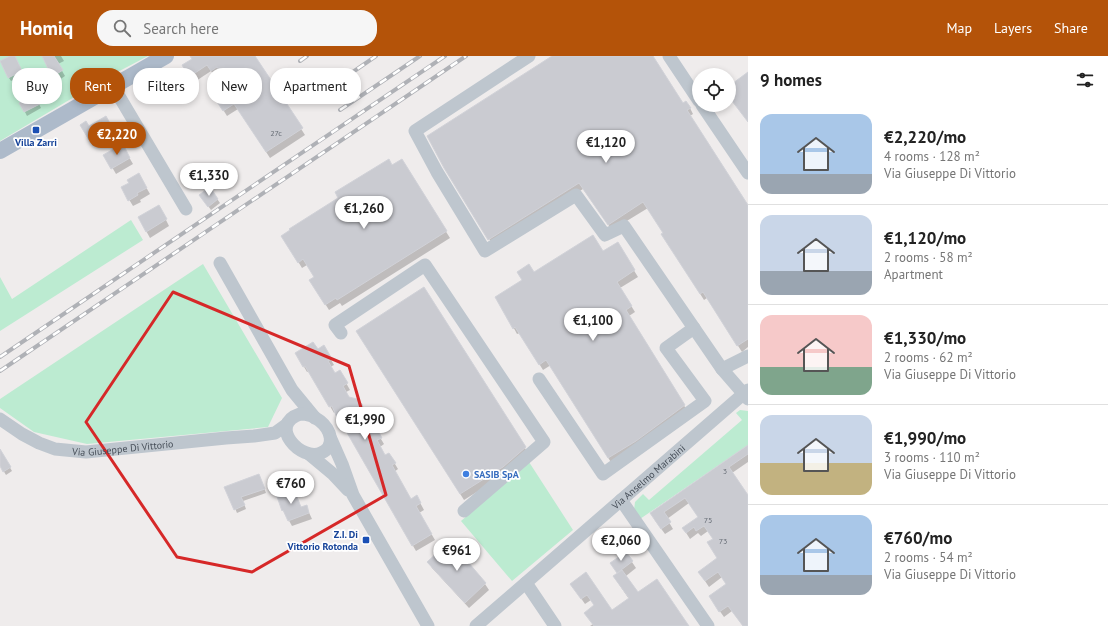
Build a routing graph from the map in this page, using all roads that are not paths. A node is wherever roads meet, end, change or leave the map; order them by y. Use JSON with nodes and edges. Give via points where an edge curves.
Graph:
{"nodes":[{"id":1,"x":166,"y":56,"type":"edge"},
{"id":2,"x":529,"y":56,"type":"edge"},
{"id":3,"x":669,"y":56,"type":"edge"},
{"id":4,"x":125,"y":79,"type":"edge"},
{"id":5,"x":692,"y":90,"type":"edge"},
{"id":6,"x":82,"y":104,"type":"edge"},
{"id":7,"x":124,"y":104,"type":"edge"},
{"id":8,"x":707,"y":112,"type":"edge"},
{"id":9,"x":0,"y":151,"type":"edge"},
{"id":10,"x":748,"y":173,"type":"edge"},
{"id":11,"x":186,"y":209,"type":"dead end"},
{"id":12,"x":220,"y":263,"type":"dead end"},
{"id":13,"x":694,"y":328,"type":"junction"},
{"id":14,"x":341,"y":333,"type":"dead end"},
{"id":15,"x":748,"y":356,"type":"edge"},
{"id":16,"x":722,"y":369,"type":"junction"},
{"id":17,"x":540,"y":379,"type":"dead end"},
{"id":18,"x":292,"y":390,"type":"junction"},
{"id":19,"x":747,"y":394,"type":"edge"},
{"id":20,"x":316,"y":418,"type":"junction"},
{"id":21,"x":0,"y":419,"type":"edge"},
{"id":22,"x":288,"y":422,"type":"junction"},
{"id":23,"x":254,"y":436,"type":"junction"},
{"id":24,"x":331,"y":439,"type":"junction"},
{"id":25,"x":297,"y":448,"type":"junction"},
{"id":26,"x":309,"y":454,"type":"junction"},
{"id":27,"x":352,"y":495,"type":"junction"},
{"id":28,"x":621,"y":500,"type":"junction"},
{"id":29,"x":464,"y":511,"type":"dead end"},
{"id":30,"x":526,"y":583,"type":"junction"},
{"id":31,"x":428,"y":626,"type":"edge"},
{"id":32,"x":476,"y":626,"type":"edge"},
{"id":33,"x":555,"y":626,"type":"edge"},
{"id":34,"x":708,"y":626,"type":"edge"}],
"edges":[{"from":1,"to":4,"type":"main road"},
{"from":2,"to":13,"type":"street","via":[[414,131],[441,179],[485,251],[576,195],[605,235],[624,226]]},
{"from":3,"to":5,"type":"street"},
{"from":6,"to":9,"type":"main road"},
{"from":7,"to":11,"type":"street"},
{"from":8,"to":10,"type":"street"},
{"from":12,"to":18,"type":"street","name":"Via Giuseppe Di Vittorio"},
{"from":13,"to":16,"type":"street"},
{"from":13,"to":17,"type":"street","via":[[666,348],[705,401],[603,474]]},
{"from":14,"to":29,"type":"street","via":[[335,325],[425,265],[546,445]]},
{"from":15,"to":16,"type":"street"},
{"from":16,"to":19,"type":"street"},
{"from":18,"to":20,"type":"street","name":"Via Giuseppe Di Vittorio"},
{"from":18,"to":22,"type":"street","name":"Via Giuseppe Di Vittorio","via":[[293,406]]},
{"from":19,"to":28,"type":"street","name":"Via Anselmo Marabini"},
{"from":20,"to":22,"type":"street","name":"Via Giuseppe Di Vittorio","via":[[300,414]]},
{"from":20,"to":24,"type":"street","name":"Via Giuseppe Di Vittorio","via":[[325,426]]},
{"from":21,"to":23,"type":"street","name":"Via Giuseppe Di Vittorio","via":[[22,434],[55,449],[86,452]]},
{"from":22,"to":23,"type":"street","name":"Via Giuseppe Di Vittorio","via":[[275,433]]},
{"from":22,"to":25,"type":"street","name":"Via Giuseppe Di Vittorio","via":[[287,437]]},
{"from":23,"to":25,"type":"street","name":"Via Giuseppe Di Vittorio"},
{"from":24,"to":26,"type":"street","via":[[325,451]]},
{"from":24,"to":27,"type":"street","name":"Via Giuseppe Di Vittorio"},
{"from":25,"to":26,"type":"street","name":"Via Giuseppe Di Vittorio"},
{"from":26,"to":27,"type":"street","name":"Via Giuseppe Di Vittorio","via":[[333,474]]},
{"from":27,"to":31,"type":"street","name":"Via Giuseppe Di Vittorio"},
{"from":28,"to":30,"type":"street","name":"Via Anselmo Marabini"},
{"from":28,"to":34,"type":"street"},
{"from":30,"to":32,"type":"street","name":"Via Anselmo Marabini"},
{"from":30,"to":33,"type":"street"}]}
